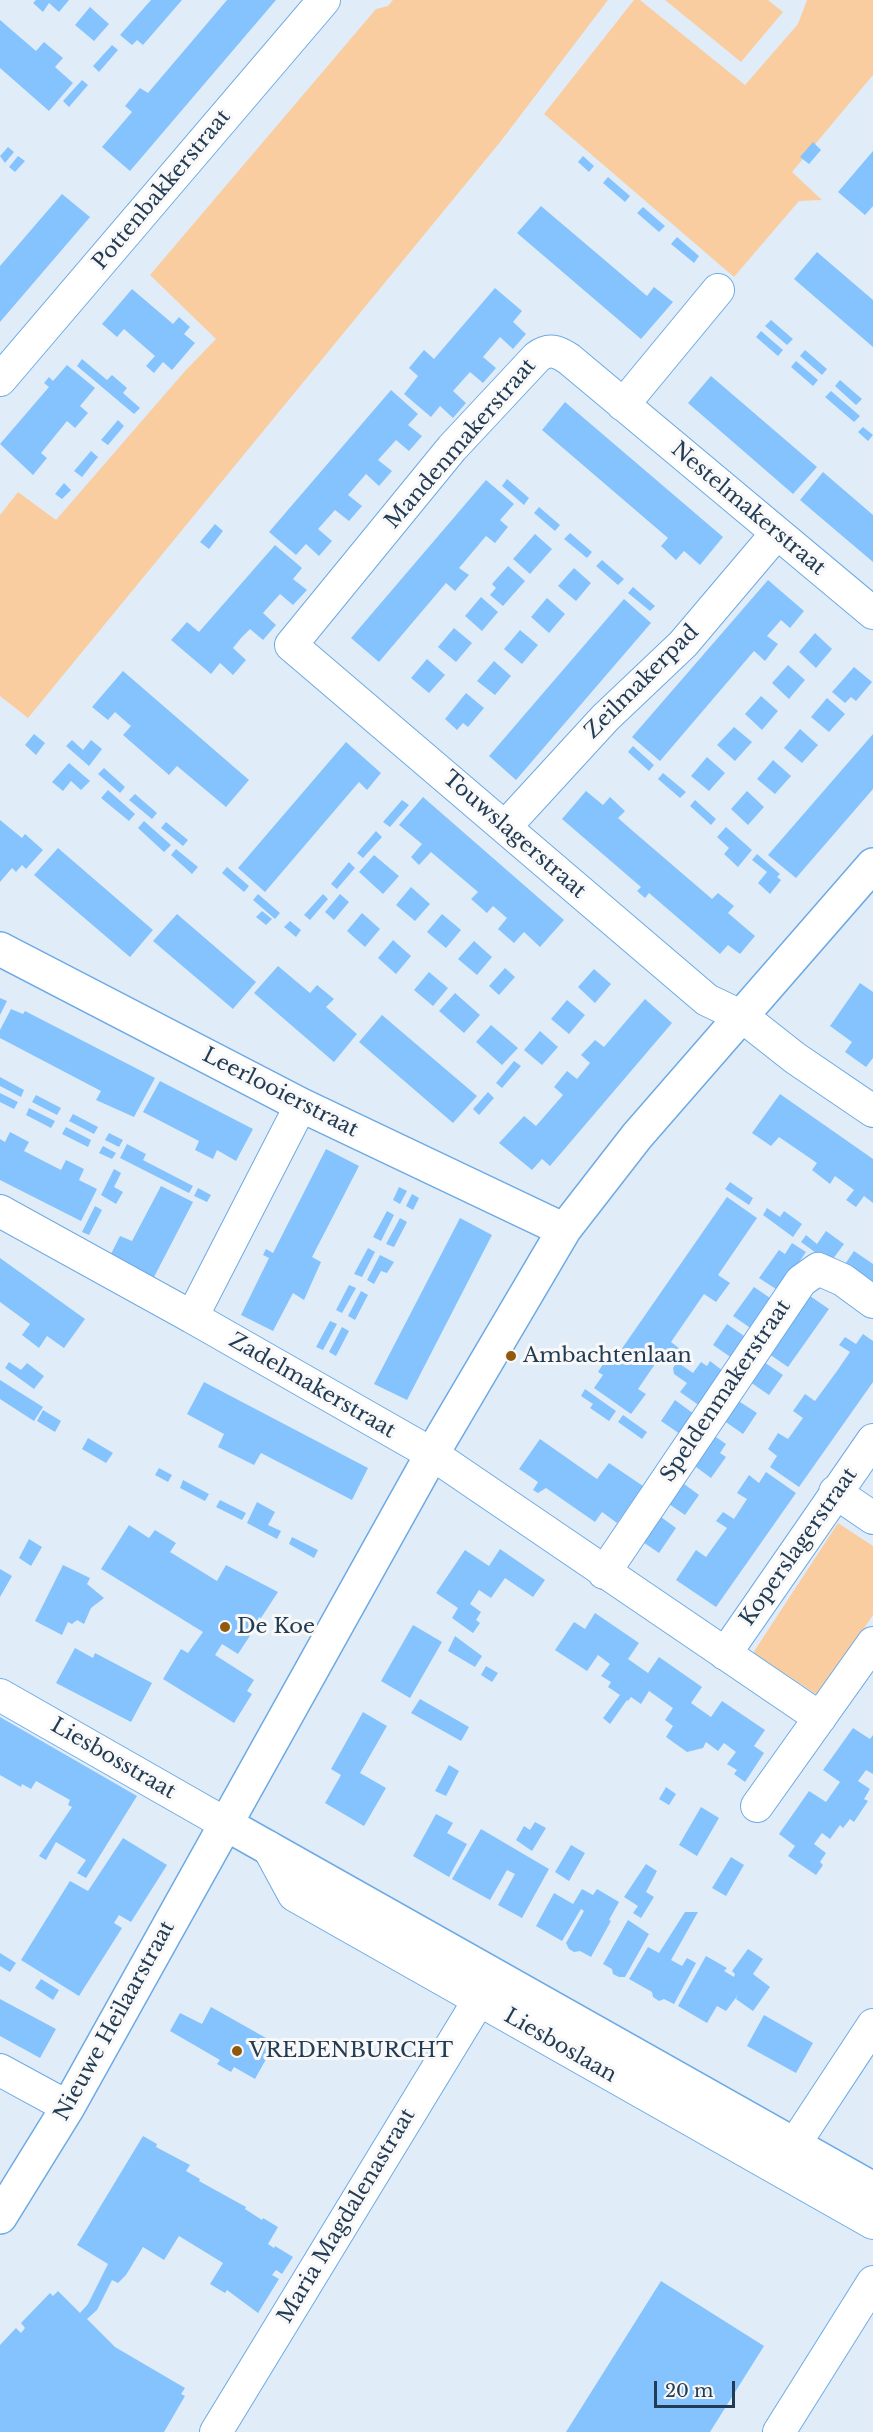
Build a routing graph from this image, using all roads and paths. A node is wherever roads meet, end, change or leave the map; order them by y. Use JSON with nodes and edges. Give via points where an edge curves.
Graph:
{"nodes":[{"id":1,"x":324,"y":0,"type":"edge"},
{"id":2,"x":718,"y":290,"type":"dead end"},
{"id":3,"x":0,"y":380,"type":"edge"},
{"id":4,"x":623,"y":405,"type":"junction"},
{"id":5,"x":777,"y":533,"type":"junction"},
{"id":6,"x":873,"y":614,"type":"edge"},
{"id":7,"x":291,"y":645,"type":"joint"},
{"id":8,"x":505,"y":827,"type":"junction"},
{"id":9,"x":873,"y":865,"type":"edge"},
{"id":10,"x":0,"y":949,"type":"edge"},
{"id":11,"x":743,"y":1017,"type":"junction"},
{"id":12,"x":301,"y":1105,"type":"junction"},
{"id":13,"x":873,"y":1111,"type":"edge"},
{"id":14,"x":0,"y":1211,"type":"edge"},
{"id":15,"x":564,"y":1230,"type":"junction"},
{"id":16,"x":873,"y":1302,"type":"edge"},
{"id":17,"x":192,"y":1317,"type":"junction"},
{"id":18,"x":873,"y":1440,"type":"edge"},
{"id":19,"x":432,"y":1454,"type":"junction"},
{"id":20,"x":835,"y":1492,"type":"junction"},
{"id":21,"x":873,"y":1518,"type":"edge"},
{"id":22,"x":604,"y":1573,"type":"junction"},
{"id":23,"x":873,"y":1643,"type":"edge"},
{"id":24,"x":725,"y":1654,"type":"junction"},
{"id":25,"x":0,"y":1695,"type":"edge"},
{"id":26,"x":820,"y":1718,"type":"junction"},
{"id":27,"x":757,"y":1806,"type":"dead end"},
{"id":28,"x":226,"y":1824,"type":"junction"},
{"id":29,"x":268,"y":1847,"type":"junction"},
{"id":30,"x":478,"y":2000,"type":"junction"},
{"id":31,"x":873,"y":2025,"type":"edge"},
{"id":32,"x":0,"y":2070,"type":"edge"},
{"id":33,"x":68,"y":2107,"type":"junction"},
{"id":34,"x":794,"y":2145,"type":"junction"},
{"id":35,"x":873,"y":2189,"type":"edge"},
{"id":36,"x":0,"y":2217,"type":"edge"},
{"id":37,"x":873,"y":2223,"type":"edge"},
{"id":38,"x":873,"y":2282,"type":"edge"},
{"id":39,"x":216,"y":2432,"type":"edge"},
{"id":40,"x":779,"y":2432,"type":"edge"}],
"edges":[{"from":1,"to":3,"type":"street","name":"Pottenbakkerstraat"},
{"from":2,"to":4,"type":"street"},
{"from":4,"to":5,"type":"street","name":"Nestelmakerstraat"},
{"from":4,"to":7,"type":"street","name":"Mandenmakerstraat","via":[[561,354],[553,350],[544,352],[452,448]]},
{"from":5,"to":6,"type":"street","name":"Nestelmakerstraat"},
{"from":5,"to":8,"type":"street","name":"Zeilmakerpad","via":[[683,644],[605,718]]},
{"from":7,"to":8,"type":"street","name":"Touwslagerstraat"},
{"from":8,"to":11,"type":"street","name":"Touwslagerstraat","via":[[707,1000]]},
{"from":9,"to":11,"type":"street"},
{"from":10,"to":12,"type":"street","name":"Leerlooierstraat"},
{"from":11,"to":13,"type":"street","name":"Touwslagerstraat"},
{"from":11,"to":15,"type":"street","via":[[637,1136]]},
{"from":12,"to":15,"type":"street","name":"Leerlooierstraat"},
{"from":12,"to":17,"type":"street"},
{"from":14,"to":17,"type":"street","name":"Zadelmakerstraat"},
{"from":15,"to":19,"type":"street"},
{"from":16,"to":22,"type":"street","name":"Speldenmakerstraat","via":[[843,1280],[818,1269],[801,1281]]},
{"from":17,"to":19,"type":"street","name":"Zadelmakerstraat"},
{"from":18,"to":20,"type":"street","name":"Koperslagerstraat"},
{"from":19,"to":22,"type":"street"},
{"from":19,"to":28,"type":"street"},
{"from":20,"to":21,"type":"street"},
{"from":20,"to":24,"type":"street","name":"Koperslagerstraat"},
{"from":22,"to":24,"type":"street"},
{"from":23,"to":26,"type":"street"},
{"from":24,"to":26,"type":"street"},
{"from":25,"to":28,"type":"street","name":"Liesbosstraat"},
{"from":26,"to":27,"type":"street"},
{"from":28,"to":29,"type":"street","name":"Liesboslaan"},
{"from":28,"to":33,"type":"street","name":"Nieuwe Heilaarstraat"},
{"from":29,"to":30,"type":"street","name":"Liesboslaan","via":[[294,1895]]},
{"from":29,"to":34,"type":"street","name":"Liesboslaan"},
{"from":30,"to":37,"type":"street","name":"Liesboslaan"},
{"from":30,"to":39,"type":"street","name":"Maria Magdalenastraat"},
{"from":31,"to":34,"type":"street"},
{"from":32,"to":33,"type":"street"},
{"from":33,"to":36,"type":"street","name":"Nieuwe Heilaarstraat"},
{"from":34,"to":35,"type":"street","name":"Liesboslaan"},
{"from":38,"to":40,"type":"street"}]}
